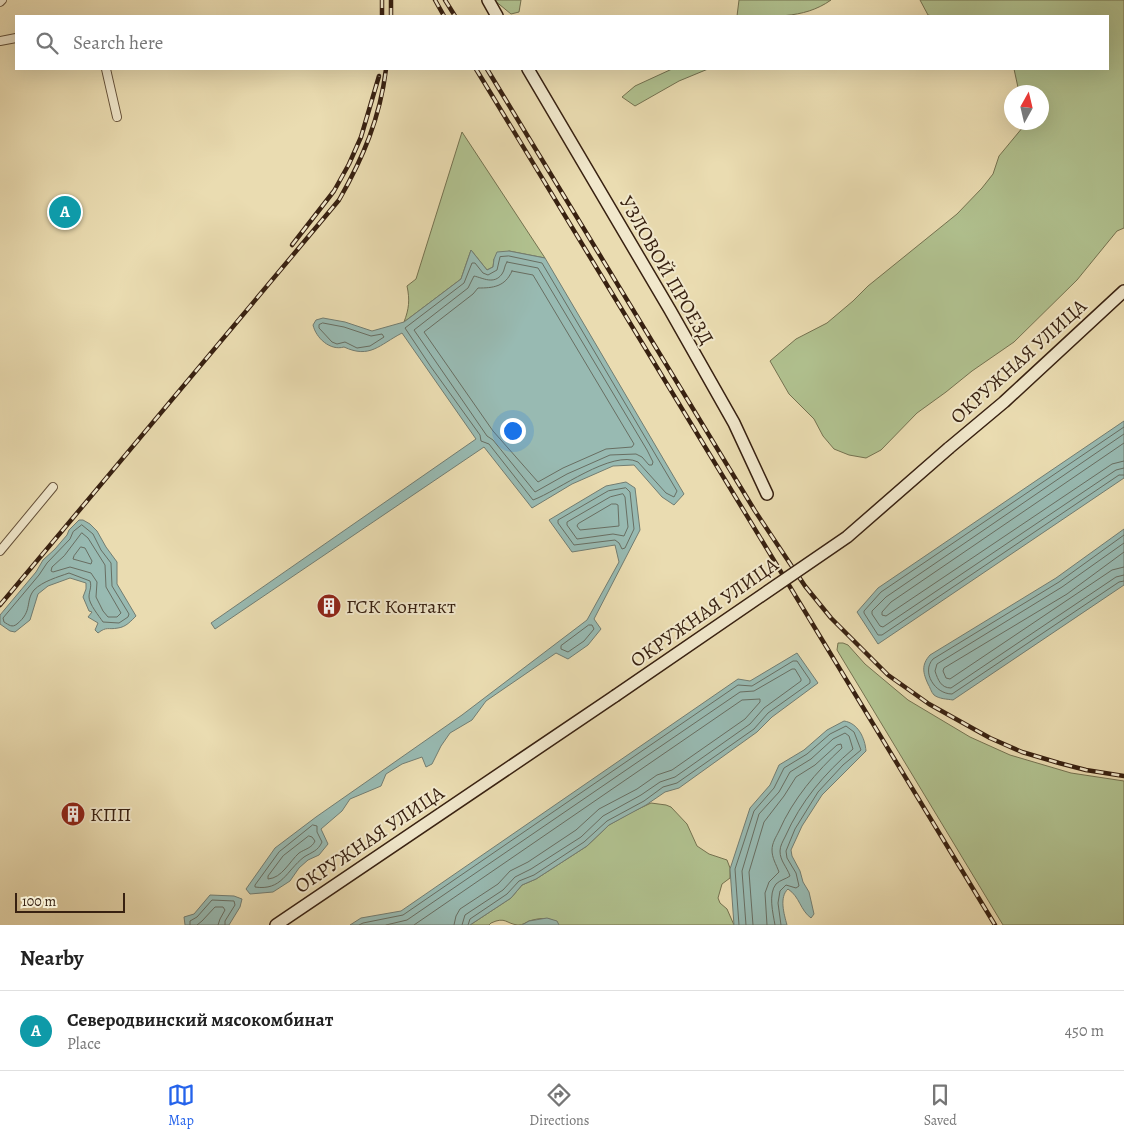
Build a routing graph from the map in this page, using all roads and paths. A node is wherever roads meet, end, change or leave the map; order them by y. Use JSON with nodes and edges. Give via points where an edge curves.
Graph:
{"nodes":[{"id":1,"x":488,"y":0,"type":"edge"},
{"id":2,"x":496,"y":15,"type":"edge"},
{"id":3,"x":15,"y":38,"type":"edge"},
{"id":4,"x":0,"y":41,"type":"edge"},
{"id":5,"x":106,"y":70,"type":"edge"},
{"id":6,"x":529,"y":70,"type":"edge"},
{"id":7,"x":117,"y":117,"type":"dead end"},
{"id":8,"x":1124,"y":291,"type":"edge"},
{"id":9,"x":53,"y":486,"type":"dead end"},
{"id":10,"x":767,"y":494,"type":"dead end"},
{"id":11,"x":0,"y":551,"type":"edge"},
{"id":12,"x":276,"y":925,"type":"edge"}],
"edges":[{"from":1,"to":2,"type":"main road"},
{"from":3,"to":4,"type":"street"},
{"from":5,"to":7,"type":"street"},
{"from":6,"to":10,"type":"main road","name":"УЗЛОВОЙ ПРОЕЗД","via":[[734,423]]},
{"from":8,"to":12,"type":"main road","name":"ОКРУЖНАЯ УЛИЦА","bridge":true,"via":[[1004,402],[847,537]]},
{"from":9,"to":11,"type":"street"}]}
